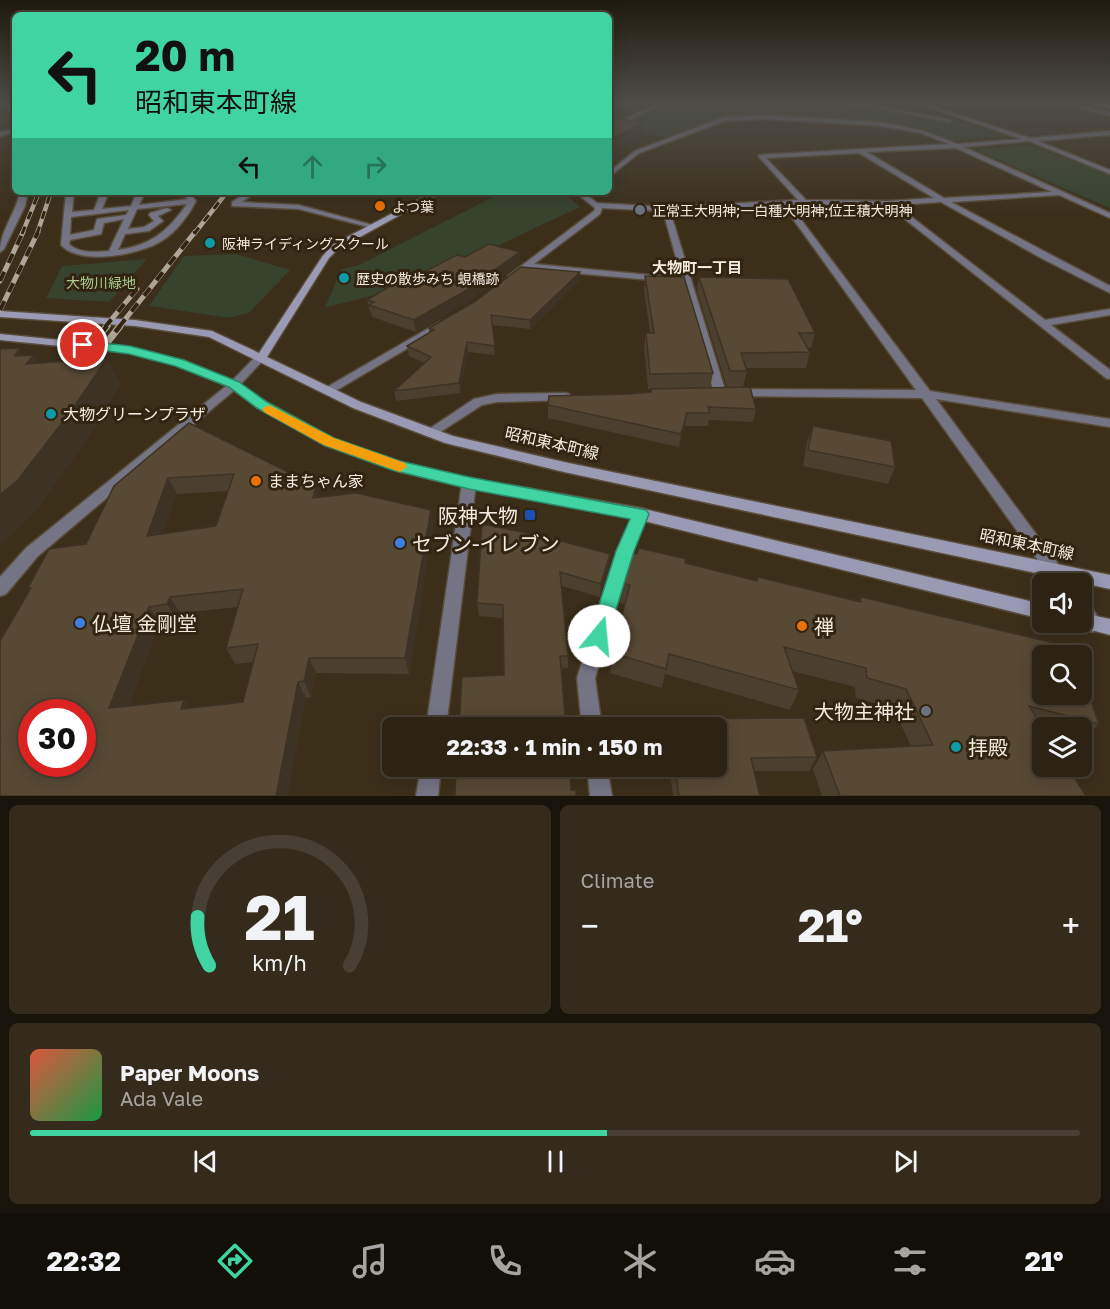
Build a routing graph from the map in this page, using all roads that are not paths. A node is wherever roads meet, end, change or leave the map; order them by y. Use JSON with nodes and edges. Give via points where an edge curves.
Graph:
{"nodes":[{"id":1,"x":668,"y":140,"type":"edge"},
{"id":2,"x":940,"y":140,"type":"edge"},
{"id":3,"x":1029,"y":140,"type":"edge"},
{"id":4,"x":1031,"y":140,"type":"edge"},
{"id":5,"x":953,"y":146,"type":"junction"},
{"id":6,"x":861,"y":151,"type":"junction"},
{"id":7,"x":1110,"y":172,"type":"edge"},
{"id":8,"x":612,"y":173,"type":"edge"},
{"id":9,"x":1060,"y":194,"type":"junction"},
{"id":10,"x":23,"y":195,"type":"edge"},
{"id":11,"x":70,"y":195,"type":"edge"},
{"id":12,"x":104,"y":195,"type":"edge"},
{"id":13,"x":140,"y":195,"type":"edge"},
{"id":14,"x":248,"y":195,"type":"edge"},
{"id":15,"x":432,"y":195,"type":"edge"},
{"id":16,"x":584,"y":195,"type":"edge"},
{"id":17,"x":189,"y":198,"type":"edge"},
{"id":18,"x":942,"y":200,"type":"junction"},
{"id":19,"x":804,"y":202,"type":"junction"},
{"id":20,"x":889,"y":203,"type":"junction"},
{"id":21,"x":786,"y":204,"type":"junction"},
{"id":22,"x":596,"y":205,"type":"junction"},
{"id":23,"x":666,"y":209,"type":"junction"},
{"id":24,"x":97,"y":212,"type":"junction"},
{"id":25,"x":132,"y":212,"type":"junction"},
{"id":26,"x":68,"y":215,"type":"junction"},
{"id":27,"x":1110,"y":216,"type":"edge"},
{"id":28,"x":372,"y":226,"type":"junction"},
{"id":29,"x":123,"y":232,"type":"junction"},
{"id":30,"x":66,"y":238,"type":"junction"},
{"id":31,"x":0,"y":249,"type":"edge"},
{"id":32,"x":113,"y":252,"type":"junction"},
{"id":33,"x":527,"y":266,"type":"junction"},
{"id":34,"x":508,"y":280,"type":"edge"},
{"id":35,"x":688,"y":282,"type":"junction"},
{"id":36,"x":1110,"y":290,"type":"edge"},
{"id":37,"x":1110,"y":312,"type":"edge"},
{"id":38,"x":0,"y":314,"type":"edge"},
{"id":39,"x":450,"y":319,"type":"edge"},
{"id":40,"x":1045,"y":323,"type":"junction"},
{"id":41,"x":0,"y":337,"type":"edge"},
{"id":42,"x":262,"y":356,"type":"junction"},
{"id":43,"x":1110,"y":376,"type":"edge"},
{"id":44,"x":234,"y":385,"type":"junction"},
{"id":45,"x":328,"y":390,"type":"junction"},
{"id":46,"x":926,"y":394,"type":"junction"},
{"id":47,"x":579,"y":397,"type":"edge"},
{"id":48,"x":1110,"y":423,"type":"edge"},
{"id":49,"x":429,"y":432,"type":"junction"},
{"id":50,"x":469,"y":483,"type":"junction"},
{"id":51,"x":640,"y":514,"type":"junction"},
{"id":52,"x":1056,"y":570,"type":"junction"},
{"id":53,"x":1058,"y":573,"type":"edge"},
{"id":54,"x":1110,"y":582,"type":"edge"},
{"id":55,"x":0,"y":589,"type":"edge"},
{"id":56,"x":1032,"y":610,"type":"edge"},
{"id":57,"x":1092,"y":623,"type":"edge"},
{"id":58,"x":1110,"y":627,"type":"edge"},
{"id":59,"x":437,"y":717,"type":"edge"},
{"id":60,"x":591,"y":717,"type":"edge"},
{"id":61,"x":430,"y":777,"type":"edge"},
{"id":62,"x":598,"y":777,"type":"edge"},
{"id":63,"x":428,"y":796,"type":"edge"},
{"id":64,"x":600,"y":796,"type":"edge"}],
"edges":[{"from":1,"to":8,"type":"street","via":[[637,152]]},
{"from":2,"to":5,"type":"street"},
{"from":3,"to":5,"type":"street"},
{"from":4,"to":7,"type":"street"},
{"from":5,"to":6,"type":"street"},
{"from":5,"to":9,"type":"street"},
{"from":6,"to":18,"type":"street"},
{"from":6,"to":19,"type":"street","via":[[761,156]]},
{"from":9,"to":18,"type":"street"},
{"from":9,"to":27,"type":"street"},
{"from":10,"to":31,"type":"street"},
{"from":11,"to":26,"type":"street"},
{"from":12,"to":24,"type":"street"},
{"from":13,"to":25,"type":"street"},
{"from":14,"to":28,"type":"street","via":[[235,204],[299,207]]},
{"from":15,"to":28,"type":"main road"},
{"from":16,"to":22,"type":"street"},
{"from":17,"to":25,"type":"street"},
{"from":17,"to":29,"type":"street","via":[[156,213],[153,217],[159,221],[152,227]]},
{"from":17,"to":32,"type":"street","via":[[157,241],[139,249]]},
{"from":18,"to":20,"type":"street"},
{"from":18,"to":36,"type":"street"},
{"from":19,"to":20,"type":"street"},
{"from":19,"to":21,"type":"street"},
{"from":20,"to":40,"type":"street"},
{"from":21,"to":23,"type":"street"},
{"from":21,"to":46,"type":"street"},
{"from":22,"to":23,"type":"street"},
{"from":22,"to":33,"type":"street","via":[[597,212]]},
{"from":23,"to":35,"type":"street"},
{"from":24,"to":25,"type":"street"},
{"from":24,"to":26,"type":"street"},
{"from":25,"to":29,"type":"street"},
{"from":25,"to":30,"type":"street","via":[[100,221],[98,232]]},
{"from":26,"to":30,"type":"street"},
{"from":28,"to":42,"type":"main road","via":[[343,241],[326,257]]},
{"from":29,"to":32,"type":"street"},
{"from":30,"to":32,"type":"street","via":[[65,244],[73,252]]},
{"from":33,"to":34,"type":"street"},
{"from":33,"to":35,"type":"street"},
{"from":35,"to":46,"type":"street","via":[[714,393]]},
{"from":37,"to":40,"type":"street"},
{"from":38,"to":42,"type":"main road","name":"昭和東本町線","via":[[135,323],[212,334]]},
{"from":39,"to":45,"type":"street"},
{"from":40,"to":43,"type":"street"},
{"from":41,"to":44,"type":"main road","via":[[130,350],[180,363]]},
{"from":42,"to":44,"type":"street"},
{"from":42,"to":45,"type":"main road","name":"昭和東本町線"},
{"from":44,"to":50,"type":"main road","via":[[329,442],[397,466]]},
{"from":44,"to":55,"type":"street","via":[[32,552]]},
{"from":45,"to":49,"type":"main road","name":"昭和東本町線"},
{"from":46,"to":48,"type":"street"},
{"from":46,"to":52,"type":"street"},
{"from":47,"to":49,"type":"street","via":[[489,399]]},
{"from":49,"to":52,"type":"main road","name":"昭和東本町線","via":[[564,467]]},
{"from":50,"to":51,"type":"main road"},
{"from":50,"to":59,"type":"street"},
{"from":51,"to":56,"type":"main road"},
{"from":51,"to":60,"type":"street","via":[[586,678]]},
{"from":52,"to":53,"type":"street"},
{"from":52,"to":54,"type":"main road","name":"昭和東本町線"},
{"from":57,"to":58,"type":"main road"},
{"from":61,"to":63,"type":"street"},
{"from":62,"to":64,"type":"street"}]}
